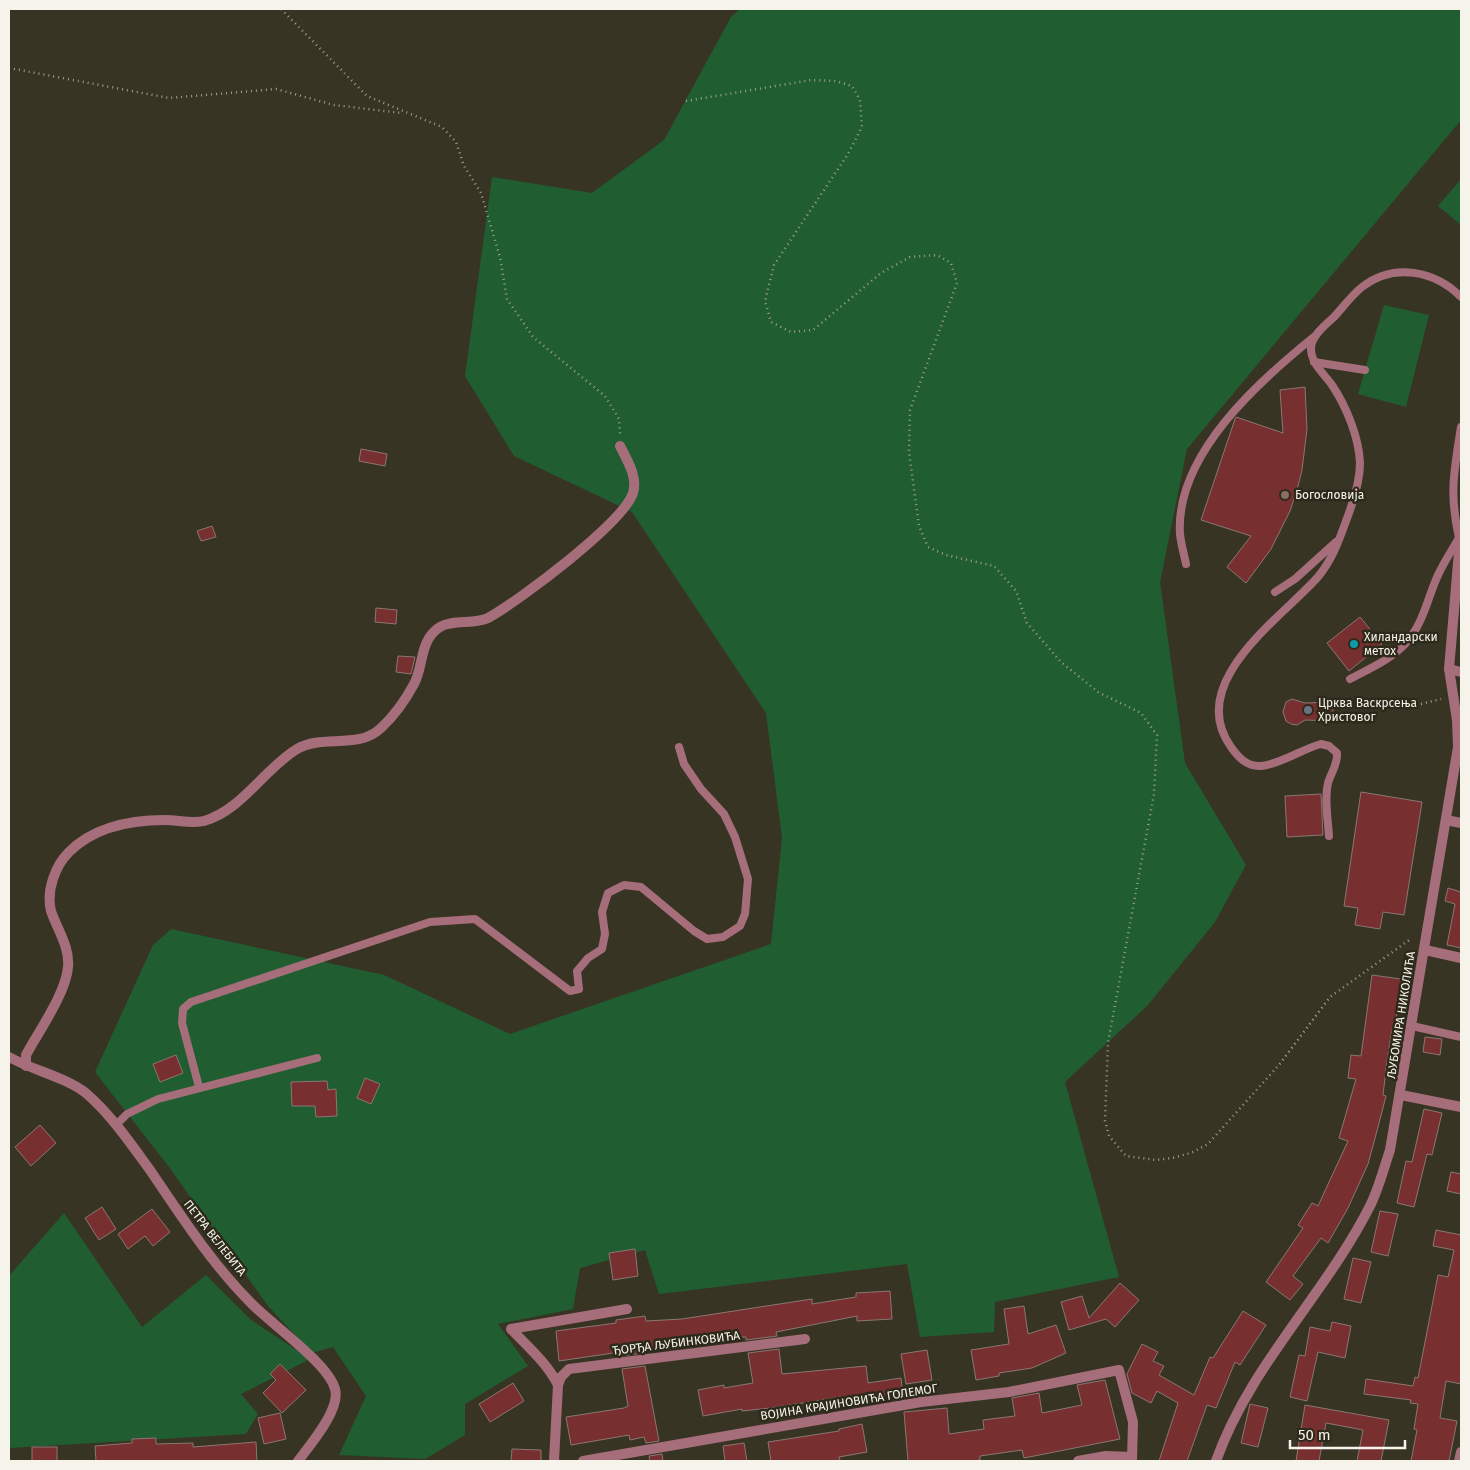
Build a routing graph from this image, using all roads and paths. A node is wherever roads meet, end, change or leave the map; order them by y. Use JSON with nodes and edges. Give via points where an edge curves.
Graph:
{"nodes":[{"id":1,"x":282,"y":9,"type":"edge"},
{"id":2,"x":9,"y":68,"type":"edge"},
{"id":3,"x":686,"y":101,"type":"dead end"},
{"id":4,"x":406,"y":113,"type":"junction"},
{"id":5,"x":1461,"y":297,"type":"edge"},
{"id":6,"x":1315,"y":336,"type":"junction"},
{"id":7,"x":1314,"y":362,"type":"junction"},
{"id":8,"x":1365,"y":370,"type":"dead end"},
{"id":9,"x":1461,"y":427,"type":"edge"},
{"id":10,"x":620,"y":446,"type":"joint"},
{"id":11,"x":1460,"y":533,"type":"edge"},
{"id":12,"x":1339,"y":539,"type":"junction"},
{"id":13,"x":1186,"y":564,"type":"dead end"},
{"id":14,"x":1458,"y":574,"type":"edge"},
{"id":15,"x":1275,"y":592,"type":"dead end"},
{"id":16,"x":1449,"y":669,"type":"junction"},
{"id":17,"x":1461,"y":672,"type":"edge"},
{"id":18,"x":1350,"y":680,"type":"dead end"},
{"id":19,"x":1452,"y":697,"type":"junction"},
{"id":20,"x":1341,"y":705,"type":"dead end"},
{"id":21,"x":679,"y":747,"type":"dead end"},
{"id":22,"x":1446,"y":820,"type":"junction"},
{"id":23,"x":1461,"y":823,"type":"edge"},
{"id":24,"x":1329,"y":836,"type":"dead end"},
{"id":25,"x":1428,"y":927,"type":"junction"},
{"id":26,"x":1424,"y":950,"type":"junction"},
{"id":27,"x":1461,"y":958,"type":"edge"},
{"id":28,"x":1412,"y":1026,"type":"junction"},
{"id":29,"x":1461,"y":1037,"type":"edge"},
{"id":30,"x":9,"y":1057,"type":"edge"},
{"id":31,"x":316,"y":1058,"type":"dead end"},
{"id":32,"x":26,"y":1066,"type":"junction"},
{"id":33,"x":199,"y":1087,"type":"junction"},
{"id":34,"x":1401,"y":1095,"type":"junction"},
{"id":35,"x":1461,"y":1107,"type":"edge"},
{"id":36,"x":116,"y":1125,"type":"junction"},
{"id":37,"x":627,"y":1309,"type":"dead end"},
{"id":38,"x":805,"y":1338,"type":"dead end"},
{"id":39,"x":558,"y":1385,"type":"junction"},
{"id":40,"x":1461,"y":1452,"type":"edge"},
{"id":41,"x":1132,"y":1459,"type":"edge"},
{"id":42,"x":1216,"y":1460,"type":"edge"},
{"id":43,"x":298,"y":1461,"type":"edge"},
{"id":44,"x":554,"y":1461,"type":"edge"},
{"id":45,"x":584,"y":1461,"type":"edge"},
{"id":46,"x":1078,"y":1461,"type":"edge"},
{"id":47,"x":1227,"y":1461,"type":"edge"},
{"id":48,"x":1459,"y":1461,"type":"edge"}],
"edges":[{"from":1,"to":4,"type":"path","via":[[367,96]]},
{"from":2,"to":4,"type":"path","via":[[169,98],[276,89],[334,105]]},
{"from":3,"to":25,"type":"path","via":[[811,80],[836,81],[852,86],[860,100],[862,127],[848,154],[774,265],[765,301],[771,322],[791,332],[813,330],[881,273],[910,258],[937,255],[951,263],[956,284],[910,410],[909,452],[919,526],[928,547],[994,566],[1016,591],[1027,623],[1061,662],[1098,692],[1141,713],[1158,735],[1154,794],[1108,1043],[1105,1122],[1109,1136],[1119,1150],[1126,1156],[1156,1160],[1191,1153],[1208,1144],[1278,1065],[1330,997]]},
{"from":4,"to":10,"type":"path","via":[[442,127],[456,142],[464,166],[481,193],[500,257],[507,299],[533,337],[605,396],[619,419]]},
{"from":5,"to":6,"type":"lane","via":[[1448,284],[1431,276],[1399,272],[1386,275],[1363,286]]},
{"from":6,"to":7,"type":"lane","via":[[1311,349]]},
{"from":6,"to":13,"type":"lane","via":[[1262,380],[1232,414],[1199,461],[1188,482],[1183,504],[1180,534]]},
{"from":7,"to":8,"type":"lane"},
{"from":7,"to":12,"type":"lane","via":[[1333,386],[1346,411],[1360,462],[1357,485]]},
{"from":9,"to":11,"type":"lane","via":[[1452,484],[1453,510]]},
{"from":10,"to":32,"type":"street","via":[[632,471],[633,492],[618,514],[554,574],[486,619],[441,626],[429,637],[415,683],[380,729],[361,740],[319,742],[299,748],[268,770],[230,808],[203,822],[130,821],[94,834],[68,852],[52,876],[50,908],[66,947],[69,965],[64,987],[26,1055]]},
{"from":11,"to":14,"type":"street","name":"ЉУБОМИРА НИКОЛИЋА"},
{"from":11,"to":18,"type":"lane","via":[[1438,575],[1426,613],[1417,629],[1384,661]]},
{"from":12,"to":15,"type":"lane","via":[[1295,579]]},
{"from":12,"to":24,"type":"lane","via":[[1318,577],[1235,664],[1222,687],[1218,706],[1227,742],[1248,764],[1261,766],[1321,744],[1334,748],[1338,759],[1328,784]]},
{"from":14,"to":16,"type":"street","name":"ЉУБОМИРА НИКОЛИЋА"},
{"from":16,"to":17,"type":"street"},
{"from":16,"to":19,"type":"street","name":"ЉУБОМИРА НИКОЛИЋА"},
{"from":19,"to":20,"type":"path","via":[[1421,704]]},
{"from":19,"to":22,"type":"street","name":"ЉУБОМИРА НИКОЛИЋА","via":[[1458,747]]},
{"from":21,"to":33,"type":"lane","via":[[684,764],[724,814],[735,837],[748,880],[745,914],[740,926],[723,937],[708,939],[641,887],[624,885],[608,893],[602,912],[605,934],[602,949],[577,971],[579,989],[570,992],[475,918],[430,922],[191,1002],[183,1009],[182,1023]]},
{"from":22,"to":23,"type":"street"},
{"from":22,"to":25,"type":"street","name":"ЉУБОМИРА НИКОЛИЋА"},
{"from":25,"to":26,"type":"street","name":"ЉУБОМИРА НИКОЛИЋА"},
{"from":26,"to":27,"type":"street"},
{"from":26,"to":28,"type":"street","name":"ЉУБОМИРА НИКОЛИЋА"},
{"from":28,"to":29,"type":"lane"},
{"from":28,"to":34,"type":"street","name":"ЉУБОМИРА НИКОЛИЋА"},
{"from":30,"to":32,"type":"street","name":"ПЕТРА ВЕЛЕБИТА"},
{"from":31,"to":33,"type":"lane"},
{"from":32,"to":36,"type":"street","name":"ПЕТРА ВЕЛЕБИТА","via":[[86,1093]]},
{"from":33,"to":36,"type":"lane","via":[[158,1099],[127,1114]]},
{"from":34,"to":35,"type":"street"},
{"from":34,"to":42,"type":"street","name":"ЉУБОМИРА НИКОЛИЋА","via":[[1390,1150],[1371,1203],[1340,1256],[1254,1381]]},
{"from":36,"to":43,"type":"street","name":"ПЕТРА ВЕЛЕБИТА","via":[[206,1252],[251,1303],[299,1345],[333,1384],[336,1398],[333,1408]]},
{"from":37,"to":39,"type":"street","via":[[511,1329],[540,1358]]},
{"from":38,"to":39,"type":"street","name":"ЂОРЂА ЉУБИНКОВИЋА","via":[[569,1369]]},
{"from":39,"to":44,"type":"street"},
{"from":40,"to":48,"type":"street"},
{"from":41,"to":45,"type":"street","name":"ВОЈИНА КРАЈИНОВИЋА ГОЛЕМОГ","via":[[1134,1422],[1119,1370],[1009,1392],[921,1402]]},
{"from":41,"to":46,"type":"street","via":[[1106,1456]]},
{"from":42,"to":47,"type":"street"}]}
